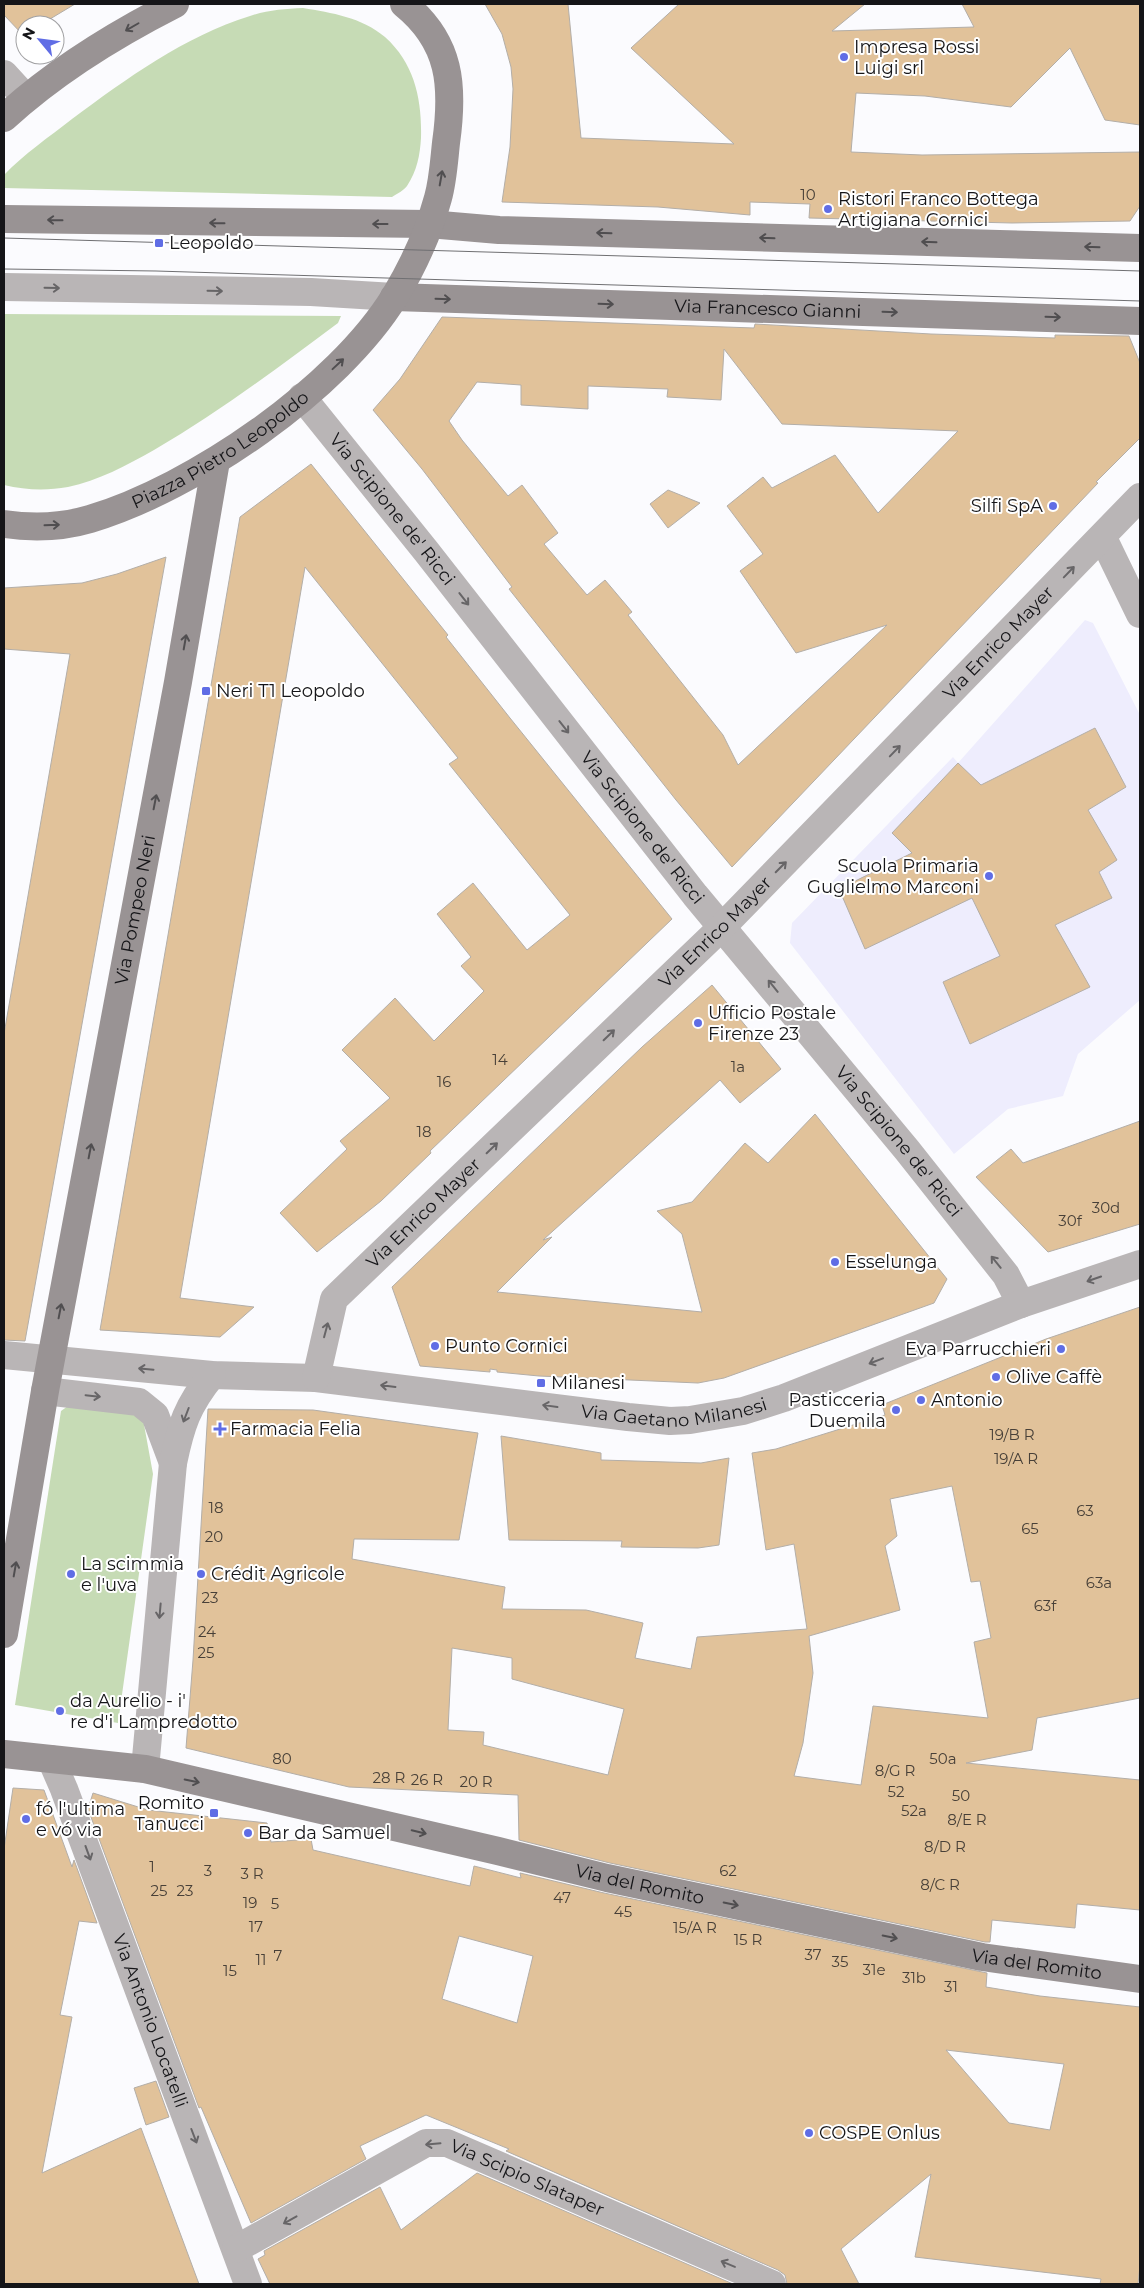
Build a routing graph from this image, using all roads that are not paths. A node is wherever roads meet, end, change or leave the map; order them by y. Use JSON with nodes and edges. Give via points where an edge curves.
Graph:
{"nodes":[{"id":1,"x":175,"y":4,"type":"edge"},
{"id":2,"x":419,"y":9,"type":"edge"},
{"id":3,"x":4,"y":74,"type":"edge"},
{"id":4,"x":26,"y":98,"type":"junction"},
{"id":5,"x":4,"y":118,"type":"edge"},
{"id":6,"x":4,"y":219,"type":"edge"},
{"id":7,"x":429,"y":224,"type":"junction"},
{"id":8,"x":1140,"y":248,"type":"edge"},
{"id":9,"x":4,"y":287,"type":"edge"},
{"id":10,"x":394,"y":297,"type":"junction"},
{"id":11,"x":1140,"y":320,"type":"edge"},
{"id":12,"x":302,"y":397,"type":"junction"},
{"id":13,"x":216,"y":461,"type":"junction"},
{"id":14,"x":1140,"y":497,"type":"edge"},
{"id":15,"x":4,"y":524,"type":"edge"},
{"id":16,"x":1103,"y":538,"type":"junction"},
{"id":17,"x":1140,"y":614,"type":"edge"},
{"id":18,"x":722,"y":926,"type":"junction"},
{"id":19,"x":1140,"y":1264,"type":"edge"},
{"id":20,"x":1021,"y":1304,"type":"junction"},
{"id":21,"x":4,"y":1355,"type":"edge"},
{"id":22,"x":50,"y":1359,"type":"junction"},
{"id":23,"x":212,"y":1375,"type":"junction"},
{"id":24,"x":316,"y":1378,"type":"junction"},
{"id":25,"x":45,"y":1391,"type":"junction"},
{"id":26,"x":173,"y":1464,"type":"junction"},
{"id":27,"x":4,"y":1634,"type":"edge"},
{"id":28,"x":4,"y":1754,"type":"edge"},
{"id":29,"x":51,"y":1759,"type":"junction"},
{"id":30,"x":145,"y":1769,"type":"junction"},
{"id":31,"x":1140,"y":1979,"type":"edge"},
{"id":32,"x":236,"y":2249,"type":"junction"},
{"id":33,"x":248,"y":2284,"type":"edge"},
{"id":34,"x":772,"y":2284,"type":"edge"}],
"edges":[{"from":1,"to":4,"type":"street","one_way":true,"via":[[98,48]]},
{"from":7,"to":2,"type":"street","name":"Piazza Pietro Leopoldo","one_way":true,"via":[[443,168],[450,86],[437,41]]},
{"from":3,"to":4,"type":"street"},
{"from":4,"to":5,"type":"street"},
{"from":7,"to":6,"type":"street","one_way":true},
{"from":8,"to":7,"type":"street","one_way":true,"via":[[499,230]]},
{"from":7,"to":10,"type":"street","name":"Piazza Pietro Leopoldo"},
{"from":9,"to":10,"type":"street","one_way":true,"via":[[311,292]]},
{"from":10,"to":11,"type":"street","name":"Via Francesco Gianni","one_way":true},
{"from":12,"to":10,"type":"street","name":"Piazza Pietro Leopoldo","one_way":true,"via":[[363,339]]},
{"from":12,"to":13,"type":"street","name":"Piazza Pietro Leopoldo"},
{"from":12,"to":18,"type":"street","name":"Via Scipione de' Ricci","one_way":true},
{"from":15,"to":13,"type":"street","name":"Piazza Pietro Leopoldo","one_way":true,"via":[[60,525],[89,519],[155,492]]},
{"from":22,"to":13,"type":"street","name":"Via Pompeo Neri","one_way":true,"via":[[176,692]]},
{"from":14,"to":16,"type":"street","name":"Via Enrico Mayer"},
{"from":16,"to":17,"type":"street"},
{"from":18,"to":16,"type":"street","name":"Via Enrico Mayer","one_way":true},
{"from":20,"to":18,"type":"street","name":"Via Scipione de' Ricci","one_way":true,"via":[[1000,1267]]},
{"from":24,"to":18,"type":"street","name":"Via Enrico Mayer","one_way":true,"via":[[334,1299]]},
{"from":19,"to":20,"type":"street","name":"Via Gaetano Milanesi","one_way":true},
{"from":20,"to":24,"type":"street","name":"Via Gaetano Milanesi","one_way":true,"via":[[784,1398],[743,1411],[690,1420],[628,1417]]},
{"from":21,"to":22,"type":"street","name":"Via Gaetano Milanesi"},
{"from":23,"to":22,"type":"street","name":"Via Gaetano Milanesi","one_way":true},
{"from":22,"to":25,"type":"street","name":"Via Pompeo Neri"},
{"from":23,"to":24,"type":"street","name":"Via Gaetano Milanesi"},
{"from":23,"to":26,"type":"street","one_way":true,"via":[[189,1407]]},
{"from":25,"to":26,"type":"street","one_way":true,"via":[[139,1402],[155,1415]]},
{"from":27,"to":25,"type":"street","name":"Via Pompeo Neri","one_way":true},
{"from":26,"to":30,"type":"street","one_way":true},
{"from":28,"to":29,"type":"street","name":"Via del Romito"},
{"from":29,"to":30,"type":"street","name":"Via del Romito"},
{"from":29,"to":32,"type":"street","name":"Via Antonio Locatelli","one_way":true},
{"from":30,"to":31,"type":"street","name":"Via del Romito","one_way":true,"via":[[608,1878],[982,1957]]},
{"from":32,"to":33,"type":"street","name":"Via Antonio Locatelli"},
{"from":34,"to":32,"type":"street","name":"Via Scipio Slataper","one_way":true,"via":[[447,2143],[426,2143]]}]}
